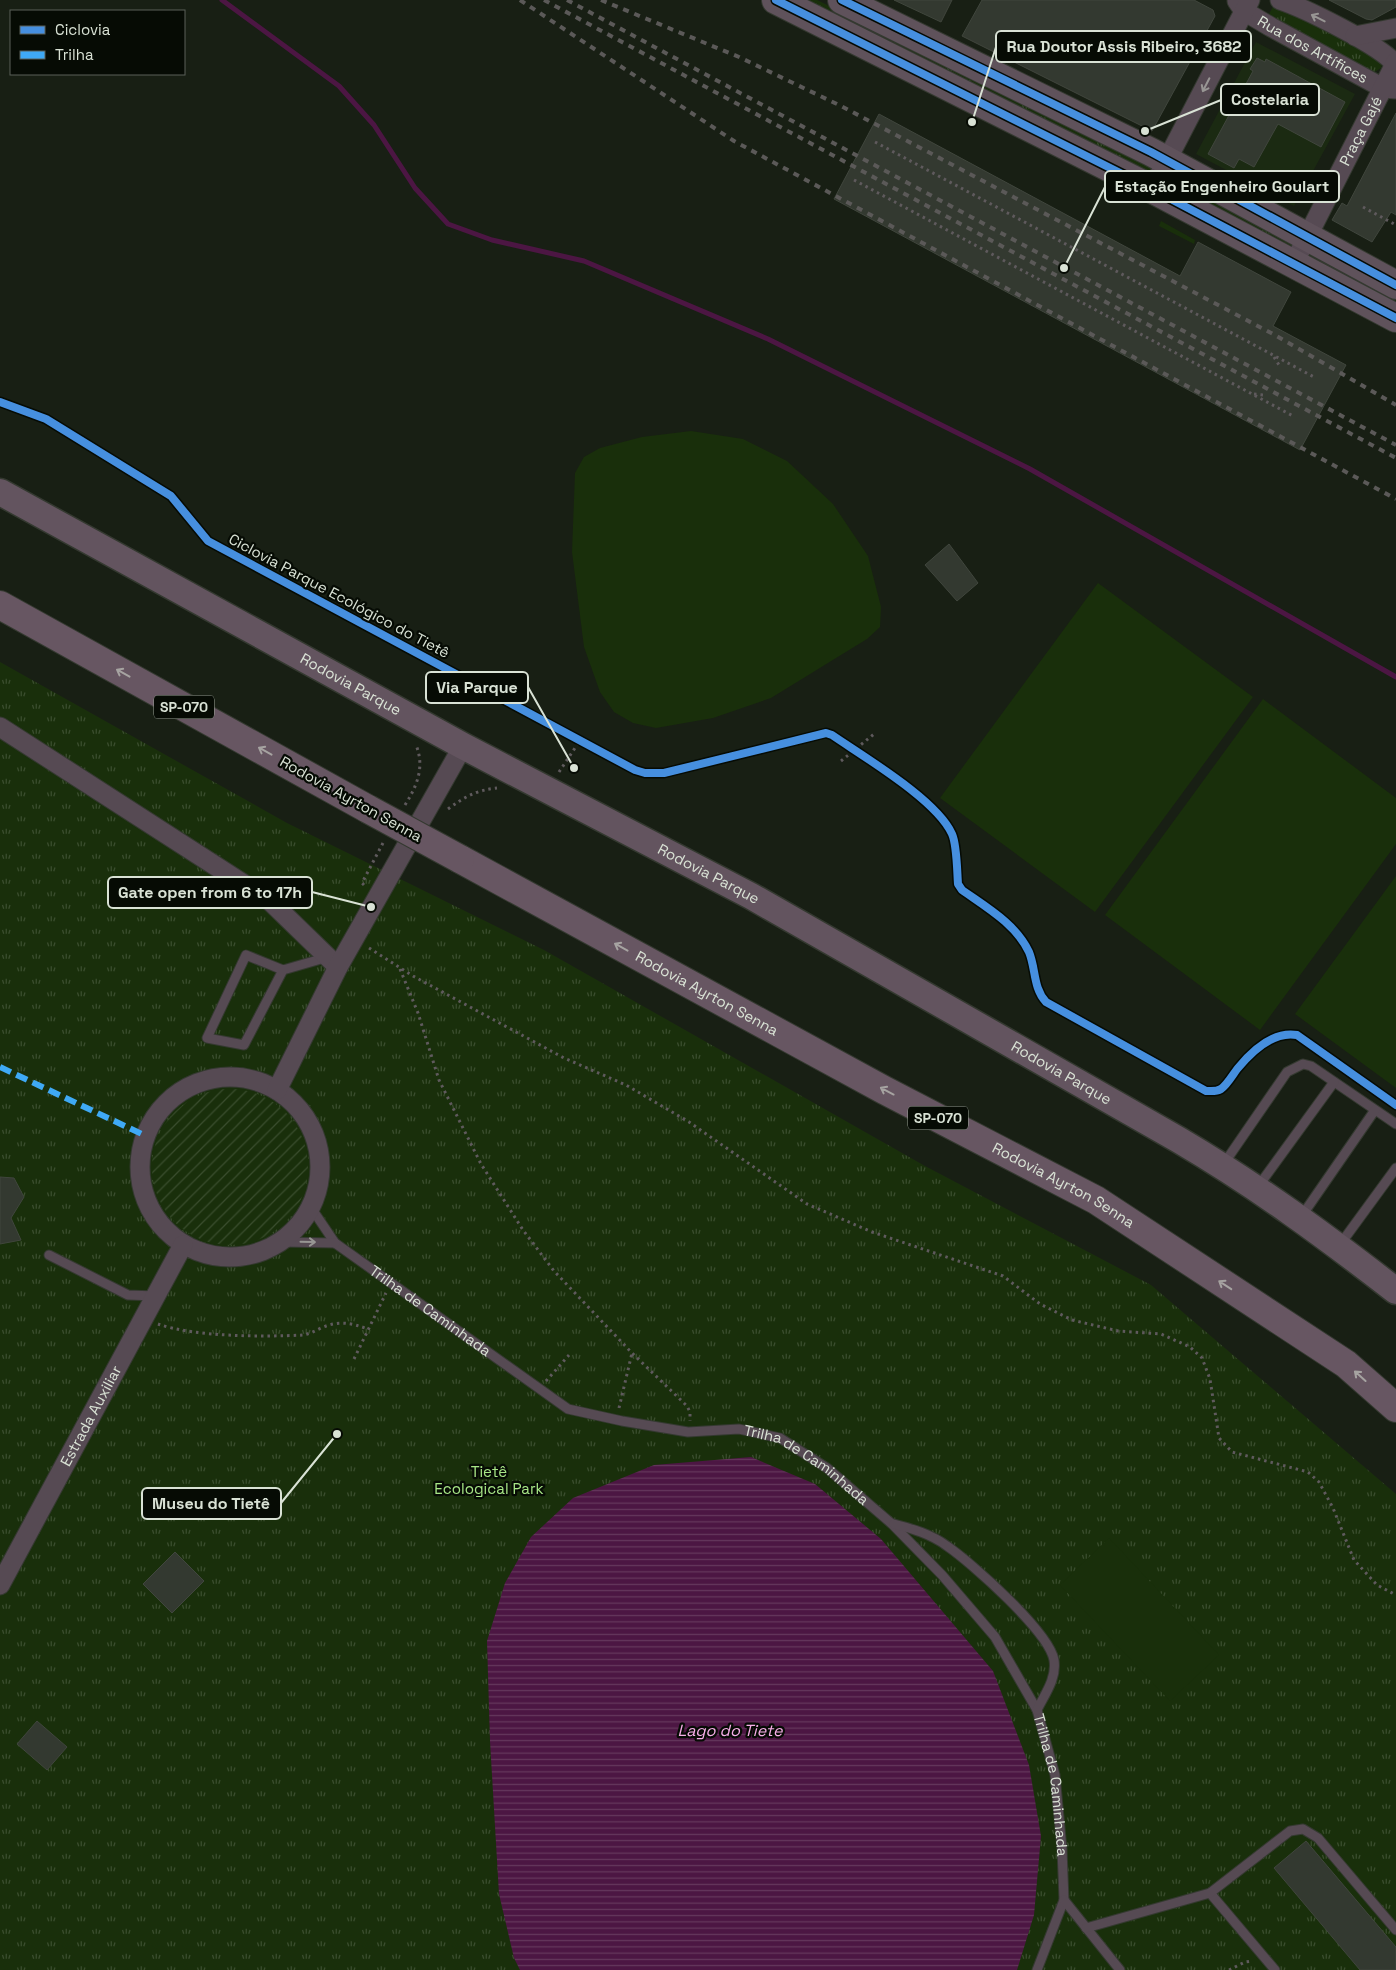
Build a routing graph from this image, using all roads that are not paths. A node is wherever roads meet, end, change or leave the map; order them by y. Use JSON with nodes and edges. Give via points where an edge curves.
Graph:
{"nodes":[{"id":1,"x":776,"y":0,"type":"edge"},
{"id":2,"x":842,"y":0,"type":"edge"},
{"id":3,"x":1289,"y":2,"type":"edge"},
{"id":4,"x":1243,"y":4,"type":"edge"},
{"id":5,"x":1396,"y":28,"type":"edge"},
{"id":6,"x":1355,"y":36,"type":"junction"},
{"id":7,"x":1396,"y":64,"type":"edge"},
{"id":8,"x":1389,"y":88,"type":"edge"},
{"id":9,"x":1167,"y":160,"type":"junction"},
{"id":10,"x":1152,"y":189,"type":"junction"},
{"id":11,"x":1308,"y":237,"type":"junction"},
{"id":12,"x":1294,"y":263,"type":"junction"},
{"id":13,"x":1396,"y":285,"type":"edge"},
{"id":14,"x":1396,"y":318,"type":"edge"},
{"id":15,"x":0,"y":492,"type":"edge"},
{"id":16,"x":0,"y":604,"type":"edge"},
{"id":17,"x":0,"y":727,"type":"edge"},
{"id":18,"x":463,"y":746,"type":"junction"},
{"id":19,"x":333,"y":962,"type":"junction"},
{"id":20,"x":283,"y":970,"type":"junction"},
{"id":21,"x":1334,"y":1082,"type":"junction"},
{"id":22,"x":277,"y":1090,"type":"junction"},
{"id":23,"x":1375,"y":1110,"type":"junction"},
{"id":24,"x":1396,"y":1124,"type":"edge"},
{"id":25,"x":1222,"y":1166,"type":"junction"},
{"id":26,"x":1396,"y":1168,"type":"edge"},
{"id":27,"x":1257,"y":1188,"type":"junction"},
{"id":28,"x":312,"y":1209,"type":"junction"},
{"id":29,"x":1301,"y":1217,"type":"junction"},
{"id":30,"x":282,"y":1242,"type":"junction"},
{"id":31,"x":334,"y":1242,"type":"junction"},
{"id":32,"x":182,"y":1245,"type":"junction"},
{"id":33,"x":1339,"y":1247,"type":"junction"},
{"id":34,"x":48,"y":1255,"type":"dead end"},
{"id":35,"x":1396,"y":1290,"type":"edge"},
{"id":36,"x":156,"y":1296,"type":"junction"},
{"id":37,"x":1396,"y":1408,"type":"edge"},
{"id":38,"x":892,"y":1524,"type":"junction"},
{"id":39,"x":0,"y":1585,"type":"edge"},
{"id":40,"x":1037,"y":1710,"type":"junction"},
{"id":41,"x":1210,"y":1892,"type":"junction"},
{"id":42,"x":1064,"y":1900,"type":"junction"},
{"id":43,"x":1086,"y":1928,"type":"junction"},
{"id":44,"x":1396,"y":1930,"type":"edge"},
{"id":45,"x":1272,"y":1967,"type":"edge"},
{"id":46,"x":1037,"y":1970,"type":"edge"},
{"id":47,"x":1120,"y":1970,"type":"edge"}],
"edges":[{"from":1,"to":10,"type":"main road"},
{"from":2,"to":9,"type":"main road"},
{"from":6,"to":3,"type":"street","name":"Praça Gajé","one_way":true},
{"from":4,"to":8,"type":"street","name":"Rua dos Artífices"},
{"from":4,"to":9,"type":"street","one_way":true},
{"from":5,"to":6,"type":"street"},
{"from":6,"to":7,"type":"street","name":"Praça Gajé"},
{"from":7,"to":8,"type":"street","name":"Praça Gajé"},
{"from":8,"to":11,"type":"street","name":"Praça Gajé"},
{"from":9,"to":10,"type":"street"},
{"from":9,"to":11,"type":"main road"},
{"from":10,"to":12,"type":"main road"},
{"from":11,"to":12,"type":"street","name":"Praça Gajé"},
{"from":11,"to":13,"type":"main road"},
{"from":12,"to":14,"type":"main road"},
{"from":15,"to":18,"type":"street","name":"Rodovia Parque"},
{"from":37,"to":16,"type":"highway","name":"Rodovia Ayrton Senna","number":"SP-070","one_way":true,"bridge":true,"via":[[1346,1364],[1096,1200],[884,1090]]},
{"from":17,"to":19,"type":"street","via":[[270,902]]},
{"from":18,"to":19,"type":"street","via":[[354,939]]},
{"from":18,"to":25,"type":"street","name":"Rodovia Parque","via":[[751,896]]},
{"from":19,"to":20,"type":"lane"},
{"from":19,"to":22,"type":"street"},
{"from":20,"to":20,"type":"lane","via":[[244,1045],[207,1038],[246,955]]},
{"from":21,"to":23,"type":"lane"},
{"from":21,"to":25,"type":"lane","via":[[1303,1064],[1287,1072]]},
{"from":21,"to":27,"type":"lane"},
{"from":22,"to":28,"type":"street","via":[[299,1110],[314,1135],[320,1163]]},
{"from":22,"to":32,"type":"street","via":[[248,1078],[216,1077],[186,1087],[160,1107],[144,1135],[139,1176],[153,1216]]},
{"from":23,"to":24,"type":"lane"},
{"from":23,"to":29,"type":"lane"},
{"from":25,"to":27,"type":"street","name":"Rodovia Parque"},
{"from":26,"to":33,"type":"lane"},
{"from":27,"to":29,"type":"street","name":"Rodovia Parque"},
{"from":28,"to":30,"type":"street"},
{"from":28,"to":31,"type":"lane","name":"Trilha de Caminhada"},
{"from":29,"to":33,"type":"street","name":"Rodovia Parque"},
{"from":30,"to":31,"type":"lane","one_way":true},
{"from":30,"to":32,"type":"street","via":[[262,1252],[235,1258],[208,1255]]},
{"from":31,"to":38,"type":"lane","name":"Trilha de Caminhada","via":[[568,1409],[689,1432],[739,1429],[780,1438],[827,1468]]},
{"from":32,"to":36,"type":"street","name":"Estrada Auxiliar"},
{"from":33,"to":35,"type":"street","name":"Rodovia Parque"},
{"from":34,"to":36,"type":"lane","via":[[128,1295]]},
{"from":36,"to":39,"type":"street","name":"Estrada Auxiliar"},
{"from":38,"to":40,"type":"lane","name":"Trilha de Caminhada","via":[[942,1575],[995,1637]]},
{"from":38,"to":40,"type":"lane","via":[[922,1532],[946,1545],[989,1579],[1038,1632],[1054,1658],[1054,1677]]},
{"from":40,"to":42,"type":"lane","name":"Trilha de Caminhada","via":[[1055,1775]]},
{"from":41,"to":43,"type":"lane"},
{"from":41,"to":44,"type":"lane","via":[[1290,1832],[1304,1829],[1318,1838]]},
{"from":41,"to":45,"type":"lane"},
{"from":42,"to":43,"type":"lane"},
{"from":42,"to":46,"type":"lane","name":"Trilha de Caminhada"},
{"from":43,"to":47,"type":"lane"}]}
